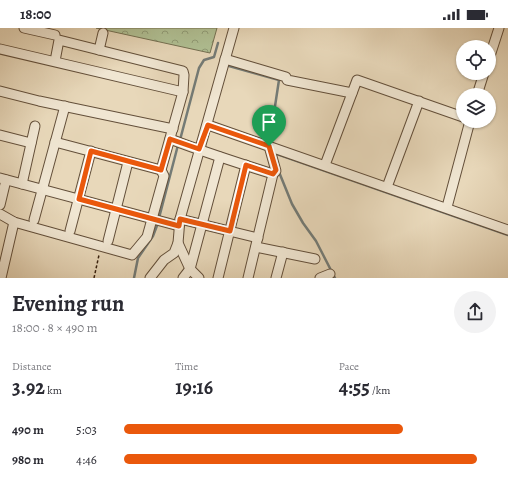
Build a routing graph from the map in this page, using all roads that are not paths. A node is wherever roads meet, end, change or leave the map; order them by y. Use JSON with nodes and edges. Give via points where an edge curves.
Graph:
{"nodes":[{"id":1,"x":24,"y":28,"type":"edge"},
{"id":2,"x":234,"y":28,"type":"edge"},
{"id":3,"x":499,"y":28,"type":"edge"},
{"id":4,"x":103,"y":33,"type":"dead end"},
{"id":5,"x":56,"y":35,"type":"dead end"},
{"id":6,"x":495,"y":40,"type":"edge"},
{"id":7,"x":0,"y":49,"type":"edge"},
{"id":8,"x":98,"y":50,"type":"junction"},
{"id":9,"x":226,"y":59,"type":"junction"},
{"id":10,"x":54,"y":61,"type":"junction"},
{"id":11,"x":0,"y":91,"type":"edge"},
{"id":12,"x":183,"y":92,"type":"junction"},
{"id":13,"x":352,"y":94,"type":"junction"},
{"id":14,"x":419,"y":101,"type":"junction"},
{"id":15,"x":65,"y":106,"type":"junction"},
{"id":16,"x":456,"y":114,"type":"edge"},
{"id":17,"x":208,"y":125,"type":"junction"},
{"id":18,"x":35,"y":126,"type":"dead end"},
{"id":19,"x":468,"y":128,"type":"edge"},
{"id":20,"x":173,"y":129,"type":"junction"},
{"id":21,"x":0,"y":135,"type":"edge"},
{"id":22,"x":172,"y":140,"type":"junction"},
{"id":23,"x":55,"y":142,"type":"junction"},
{"id":24,"x":31,"y":143,"type":"junction"},
{"id":25,"x":269,"y":146,"type":"junction"},
{"id":26,"x":199,"y":149,"type":"junction"},
{"id":27,"x":91,"y":151,"type":"junction"},
{"id":28,"x":220,"y":157,"type":"junction"},
{"id":29,"x":128,"y":162,"type":"junction"},
{"id":30,"x":246,"y":165,"type":"junction"},
{"id":31,"x":325,"y":165,"type":"junction"},
{"id":32,"x":161,"y":170,"type":"junction"},
{"id":33,"x":273,"y":174,"type":"junction"},
{"id":34,"x":3,"y":179,"type":"edge"},
{"id":35,"x":22,"y":184,"type":"junction"},
{"id":36,"x":387,"y":187,"type":"junction"},
{"id":37,"x":42,"y":189,"type":"junction"},
{"id":38,"x":79,"y":199,"type":"junction"},
{"id":39,"x":0,"y":205,"type":"edge"},
{"id":40,"x":447,"y":207,"type":"junction"},
{"id":41,"x":116,"y":209,"type":"junction"},
{"id":42,"x":0,"y":214,"type":"edge"},
{"id":43,"x":152,"y":218,"type":"junction"},
{"id":44,"x":34,"y":220,"type":"dead end"},
{"id":45,"x":14,"y":222,"type":"junction"},
{"id":46,"x":179,"y":222,"type":"junction"},
{"id":47,"x":202,"y":224,"type":"junction"},
{"id":48,"x":508,"y":230,"type":"edge"},
{"id":49,"x":70,"y":231,"type":"dead end"},
{"id":50,"x":230,"y":231,"type":"junction"},
{"id":51,"x":257,"y":243,"type":"junction"},
{"id":52,"x":105,"y":244,"type":"junction"},
{"id":53,"x":178,"y":244,"type":"junction"},
{"id":54,"x":4,"y":249,"type":"edge"},
{"id":55,"x":283,"y":252,"type":"junction"},
{"id":56,"x":315,"y":259,"type":"dead end"},
{"id":57,"x":190,"y":269,"type":"junction"},
{"id":58,"x":330,"y":274,"type":"dead end"},
{"id":59,"x":1,"y":278,"type":"edge"},
{"id":60,"x":150,"y":278,"type":"edge"},
{"id":61,"x":183,"y":278,"type":"edge"},
{"id":62,"x":200,"y":278,"type":"edge"},
{"id":63,"x":218,"y":278,"type":"edge"},
{"id":64,"x":248,"y":278,"type":"edge"},
{"id":65,"x":276,"y":278,"type":"edge"},
{"id":66,"x":320,"y":278,"type":"edge"}],
"edges":[{"from":1,"to":5,"type":"street"},
{"from":2,"to":9,"type":"street"},
{"from":3,"to":6,"type":"street"},
{"from":4,"to":8,"type":"street"},
{"from":7,"to":10,"type":"street"},
{"from":8,"to":10,"type":"street","via":[[59,40]]},
{"from":8,"to":12,"type":"street","via":[[183,71]]},
{"from":9,"to":13,"type":"street","via":[[286,77],[288,80]]},
{"from":9,"to":17,"type":"street"},
{"from":10,"to":12,"type":"street"},
{"from":11,"to":15,"type":"street"},
{"from":12,"to":20,"type":"street"},
{"from":13,"to":14,"type":"street","via":[[356,80]]},
{"from":13,"to":31,"type":"street"},
{"from":14,"to":16,"type":"street"},
{"from":14,"to":36,"type":"street"},
{"from":15,"to":20,"type":"street"},
{"from":15,"to":23,"type":"street"},
{"from":17,"to":25,"type":"street"},
{"from":17,"to":26,"type":"street"},
{"from":18,"to":24,"type":"street"},
{"from":19,"to":40,"type":"street"},
{"from":20,"to":22,"type":"street"},
{"from":21,"to":24,"type":"street"},
{"from":22,"to":26,"type":"street"},
{"from":22,"to":32,"type":"street"},
{"from":23,"to":27,"type":"street"},
{"from":23,"to":37,"type":"street"},
{"from":24,"to":35,"type":"street"},
{"from":25,"to":31,"type":"street"},
{"from":25,"to":33,"type":"street","via":[[276,170]]},
{"from":26,"to":28,"type":"street"},
{"from":26,"to":46,"type":"street"},
{"from":27,"to":29,"type":"street"},
{"from":27,"to":38,"type":"street"},
{"from":28,"to":30,"type":"street"},
{"from":28,"to":47,"type":"street"},
{"from":29,"to":32,"type":"street"},
{"from":29,"to":41,"type":"street"},
{"from":30,"to":33,"type":"street"},
{"from":30,"to":50,"type":"street"},
{"from":31,"to":36,"type":"street"},
{"from":32,"to":43,"type":"street","via":[[164,176]]},
{"from":33,"to":51,"type":"street"},
{"from":34,"to":35,"type":"street"},
{"from":34,"to":39,"type":"street"},
{"from":35,"to":37,"type":"street"},
{"from":36,"to":40,"type":"street"},
{"from":37,"to":38,"type":"street"},
{"from":37,"to":44,"type":"street"},
{"from":38,"to":41,"type":"street"},
{"from":38,"to":49,"type":"street"},
{"from":40,"to":48,"type":"street"},
{"from":41,"to":43,"type":"street"},
{"from":41,"to":52,"type":"street"},
{"from":42,"to":45,"type":"street"},
{"from":43,"to":46,"type":"street"},
{"from":43,"to":52,"type":"street","via":[[147,237],[132,255]]},
{"from":45,"to":52,"type":"street"},
{"from":45,"to":54,"type":"street"},
{"from":46,"to":47,"type":"street"},
{"from":46,"to":53,"type":"street"},
{"from":47,"to":50,"type":"street"},
{"from":47,"to":57,"type":"street"},
{"from":50,"to":51,"type":"street"},
{"from":50,"to":63,"type":"street"},
{"from":51,"to":55,"type":"street"},
{"from":51,"to":64,"type":"street"},
{"from":53,"to":57,"type":"street"},
{"from":53,"to":60,"type":"street","via":[[174,253],[164,260]]},
{"from":54,"to":59,"type":"street"},
{"from":55,"to":56,"type":"street"},
{"from":55,"to":65,"type":"street"},
{"from":57,"to":61,"type":"street"},
{"from":57,"to":62,"type":"street"},
{"from":58,"to":66,"type":"street"}]}
